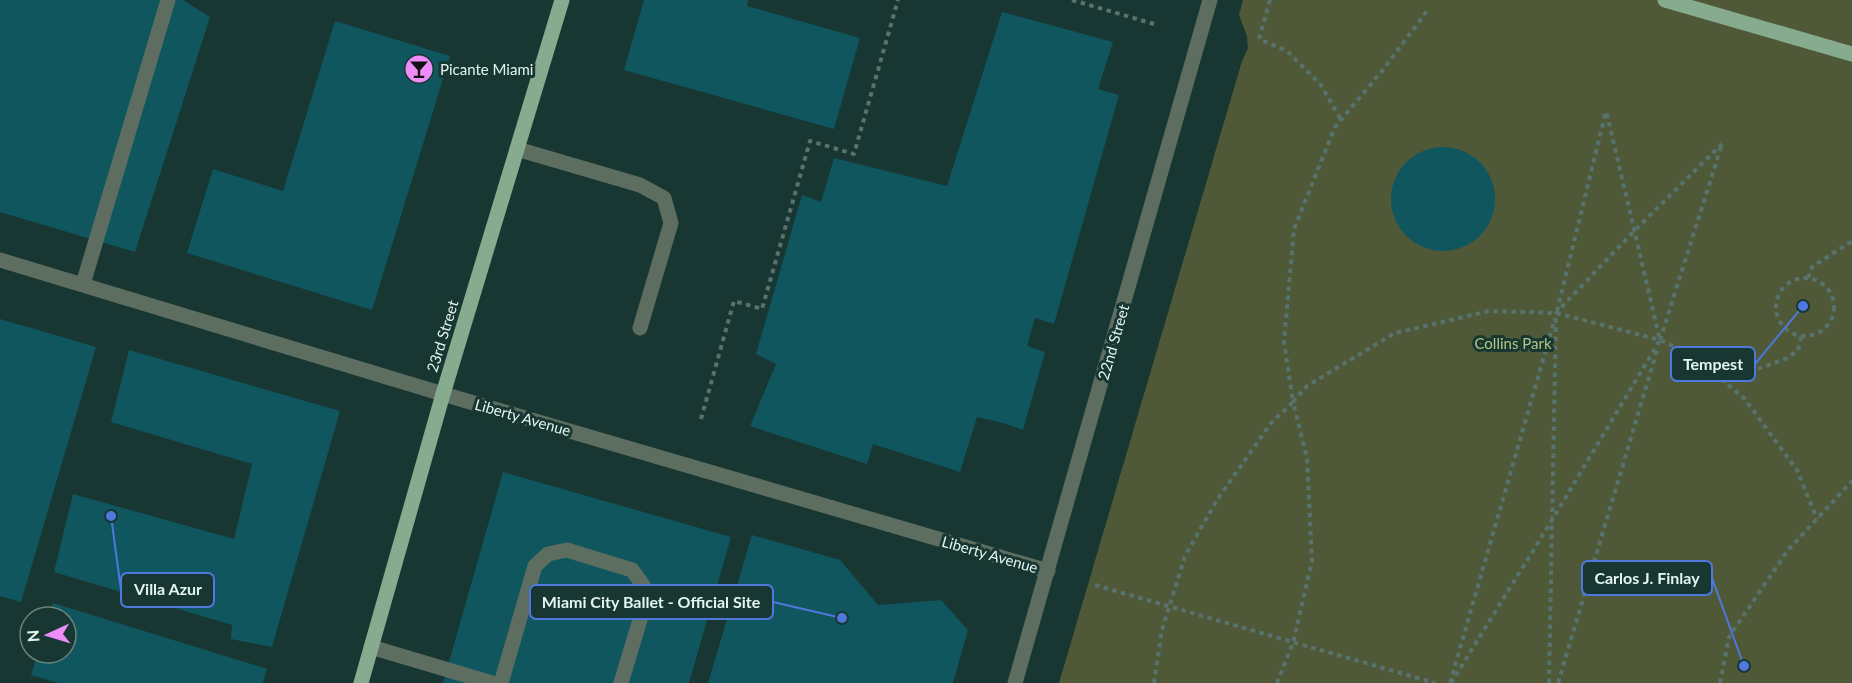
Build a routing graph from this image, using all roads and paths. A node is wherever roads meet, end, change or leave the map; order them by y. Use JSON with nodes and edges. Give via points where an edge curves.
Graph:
{"nodes":[{"id":1,"x":168,"y":0,"type":"edge"},
{"id":2,"x":562,"y":0,"type":"edge"},
{"id":3,"x":898,"y":0,"type":"edge"},
{"id":4,"x":1072,"y":0,"type":"edge"},
{"id":5,"x":1210,"y":0,"type":"edge"},
{"id":6,"x":1270,"y":0,"type":"edge"},
{"id":7,"x":1665,"y":0,"type":"edge"},
{"id":8,"x":1427,"y":11,"type":"dead end"},
{"id":9,"x":1154,"y":24,"type":"dead end"},
{"id":10,"x":1852,"y":54,"type":"edge"},
{"id":11,"x":1341,"y":120,"type":"junction"},
{"id":12,"x":517,"y":149,"type":"junction"},
{"id":13,"x":1634,"y":231,"type":"junction"},
{"id":14,"x":1852,"y":241,"type":"edge"},
{"id":15,"x":0,"y":260,"type":"edge"},
{"id":16,"x":1808,"y":278,"type":"junction"},
{"id":17,"x":83,"y":284,"type":"junction"},
{"id":18,"x":1556,"y":313,"type":"junction"},
{"id":19,"x":640,"y":328,"type":"dead end"},
{"id":20,"x":1802,"y":335,"type":"junction"},
{"id":21,"x":1660,"y":340,"type":"junction"},
{"id":22,"x":1723,"y":381,"type":"junction"},
{"id":23,"x":443,"y":394,"type":"junction"},
{"id":24,"x":1293,"y":402,"type":"junction"},
{"id":25,"x":701,"y":419,"type":"dead end"},
{"id":26,"x":1852,"y":481,"type":"edge"},
{"id":27,"x":1817,"y":519,"type":"junction"},
{"id":28,"x":1552,"y":520,"type":"junction"},
{"id":29,"x":1048,"y":571,"type":"junction"},
{"id":30,"x":1095,"y":585,"type":"dead end"},
{"id":31,"x":1169,"y":607,"type":"junction"},
{"id":32,"x":1293,"y":643,"type":"junction"},
{"id":33,"x":371,"y":647,"type":"junction"},
{"id":34,"x":361,"y":683,"type":"edge"},
{"id":35,"x":492,"y":683,"type":"edge"},
{"id":36,"x":501,"y":683,"type":"edge"},
{"id":37,"x":621,"y":683,"type":"edge"},
{"id":38,"x":1016,"y":683,"type":"edge"},
{"id":39,"x":1154,"y":683,"type":"edge"},
{"id":40,"x":1277,"y":683,"type":"edge"},
{"id":41,"x":1435,"y":683,"type":"edge"},
{"id":42,"x":1450,"y":683,"type":"edge"},
{"id":43,"x":1549,"y":683,"type":"edge"},
{"id":44,"x":1558,"y":683,"type":"edge"},
{"id":45,"x":1720,"y":683,"type":"edge"}],
"edges":[{"from":1,"to":17,"type":"street"},
{"from":2,"to":12,"type":"main road","name":"23rd Street"},
{"from":3,"to":25,"type":"path","via":[[854,154],[810,141],[762,309],[734,301]]},
{"from":4,"to":9,"type":"path"},
{"from":5,"to":29,"type":"street","name":"22nd Street"},
{"from":6,"to":11,"type":"path","via":[[1259,39],[1287,51],[1321,85]]},
{"from":7,"to":10,"type":"main road"},
{"from":8,"to":11,"type":"path"},
{"from":11,"to":24,"type":"path","via":[[1294,229],[1284,342]]},
{"from":12,"to":19,"type":"street","via":[[640,185],[664,198],[672,224]]},
{"from":12,"to":23,"type":"main road","name":"23rd Street"},
{"from":13,"to":18,"type":"path"},
{"from":13,"to":18,"type":"path","via":[[1606,110]]},
{"from":13,"to":21,"type":"path"},
{"from":13,"to":21,"type":"path","via":[[1722,144]]},
{"from":14,"to":16,"type":"path","via":[[1812,267]]},
{"from":15,"to":17,"type":"street","name":"Liberty Avenue"},
{"from":16,"to":20,"type":"path","via":[[1831,294],[1833,312],[1824,328]]},
{"from":16,"to":20,"type":"path","via":[[1783,288],[1776,306],[1782,324]]},
{"from":17,"to":23,"type":"street","name":"Liberty Avenue"},
{"from":18,"to":21,"type":"path"},
{"from":18,"to":24,"type":"path","via":[[1489,311],[1395,333],[1307,386]]},
{"from":18,"to":28,"type":"path"},
{"from":18,"to":42,"type":"path"},
{"from":20,"to":22,"type":"path","via":[[1798,350],[1788,358]]},
{"from":21,"to":22,"type":"path","via":[[1682,350]]},
{"from":21,"to":28,"type":"path"},
{"from":21,"to":44,"type":"path"},
{"from":22,"to":27,"type":"path","via":[[1744,398],[1797,470]]},
{"from":23,"to":29,"type":"street","name":"Liberty Avenue"},
{"from":23,"to":33,"type":"main road","name":"23rd Street"},
{"from":24,"to":31,"type":"path","via":[[1272,423],[1217,500],[1185,556]]},
{"from":24,"to":32,"type":"path","via":[[1306,458],[1312,561]]},
{"from":26,"to":27,"type":"path"},
{"from":27,"to":45,"type":"path","via":[[1788,550],[1729,637]]},
{"from":28,"to":42,"type":"path"},
{"from":28,"to":43,"type":"path"},
{"from":29,"to":38,"type":"street","name":"22nd Street"},
{"from":30,"to":31,"type":"path"},
{"from":31,"to":32,"type":"path"},
{"from":31,"to":39,"type":"path"},
{"from":32,"to":40,"type":"path"},
{"from":32,"to":41,"type":"path"},
{"from":33,"to":34,"type":"main road","name":"23rd Street"},
{"from":33,"to":35,"type":"street"},
{"from":36,"to":37,"type":"street","via":[[535,566],[548,554],[567,550],[632,570],[643,585],[645,603]]}]}
